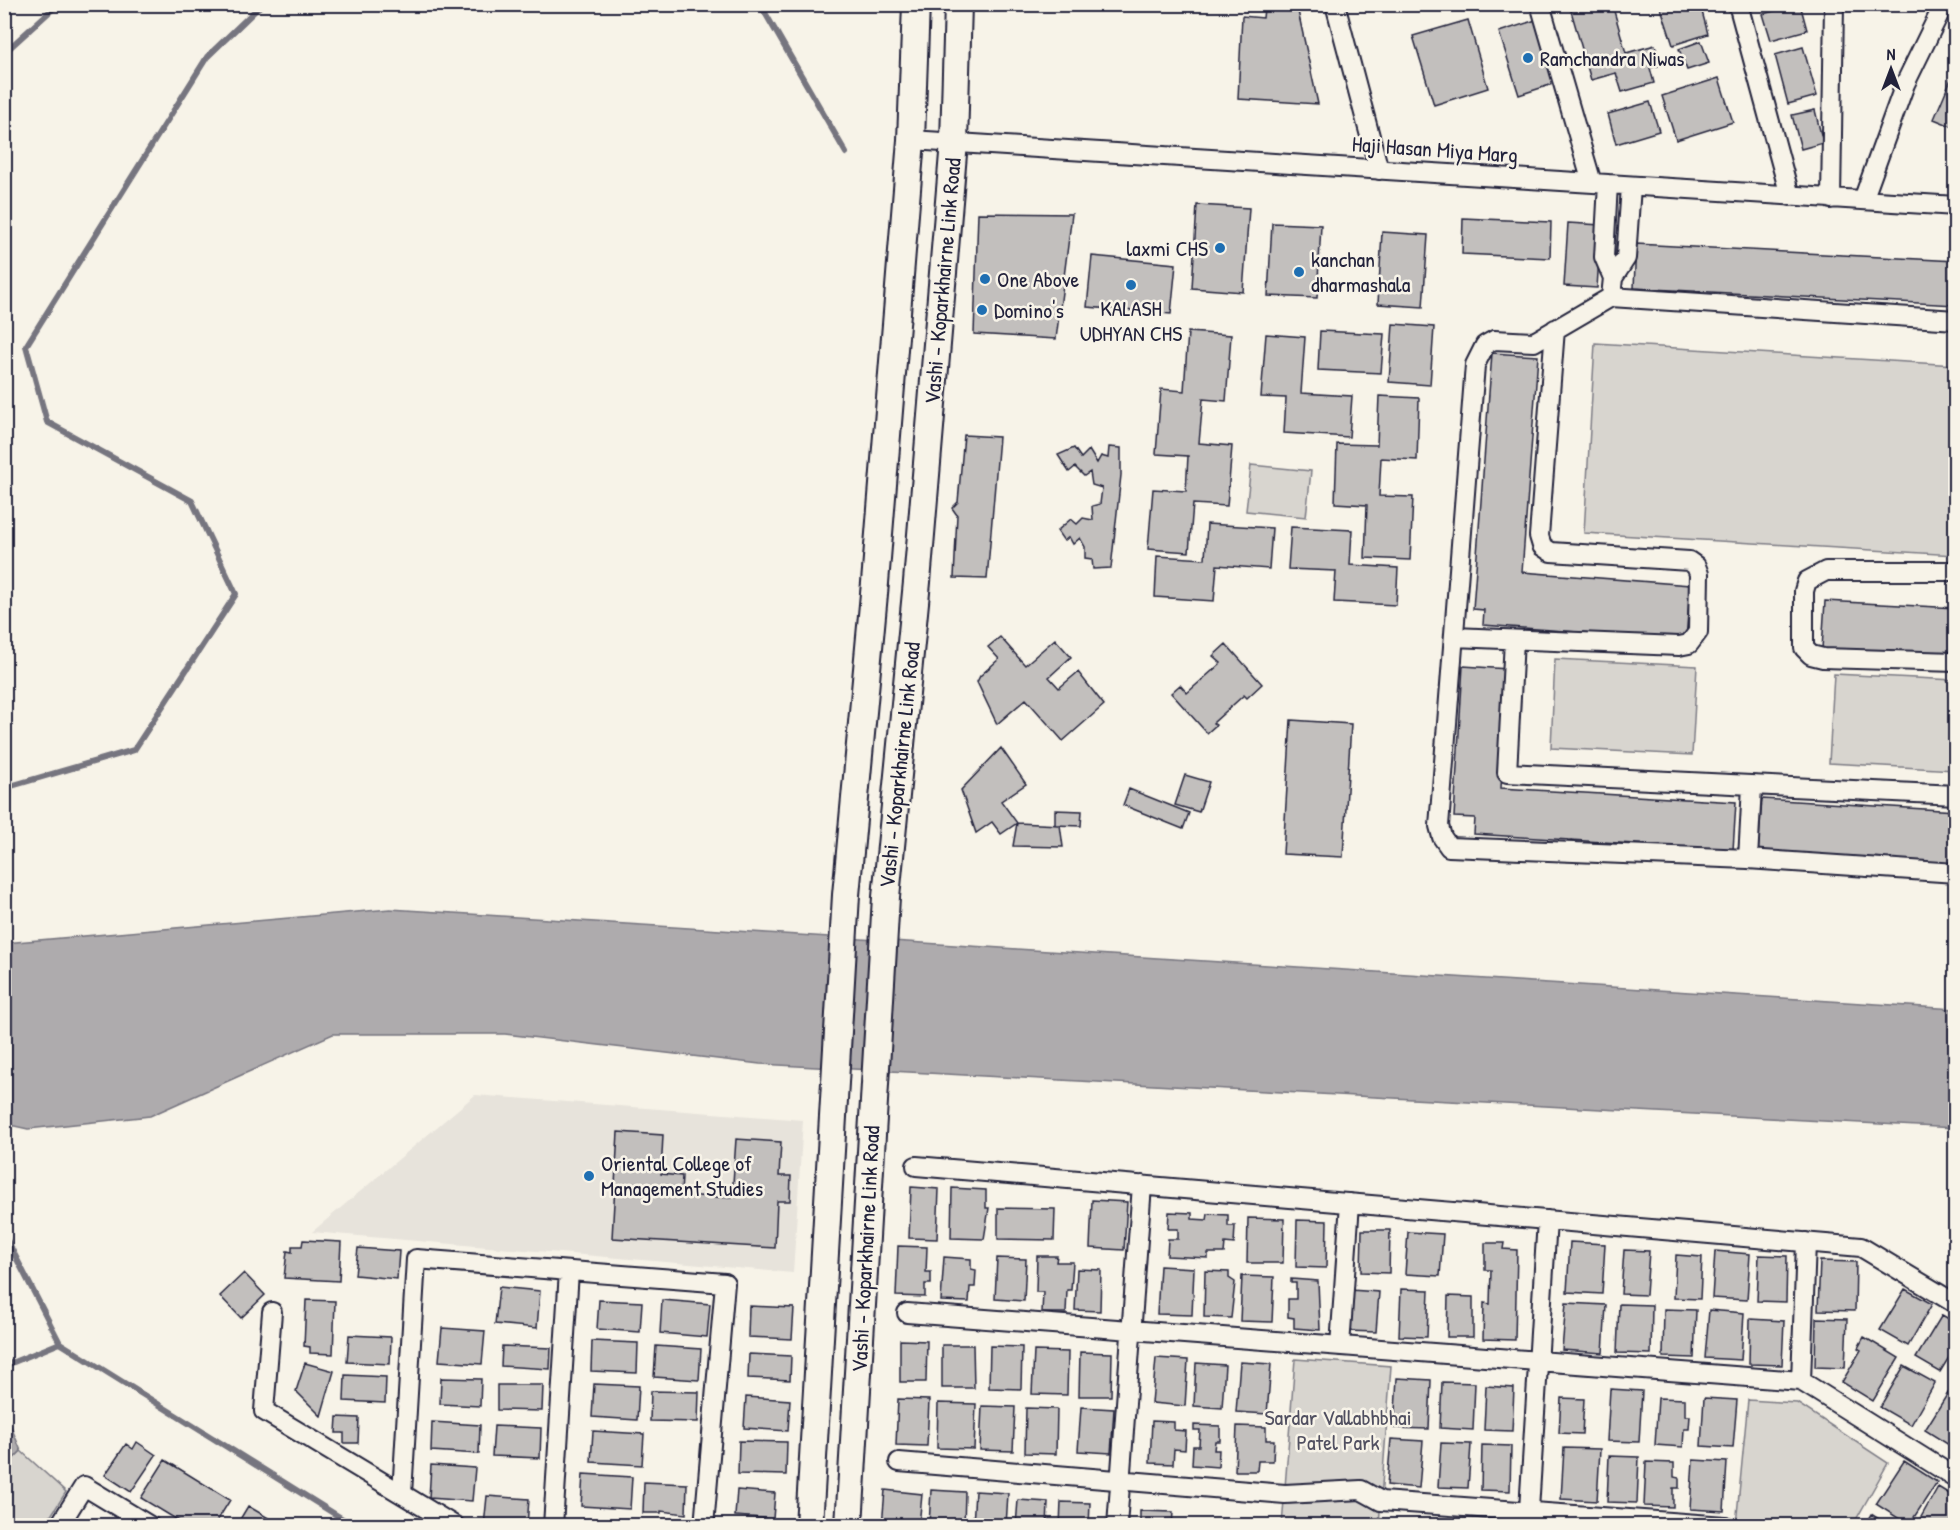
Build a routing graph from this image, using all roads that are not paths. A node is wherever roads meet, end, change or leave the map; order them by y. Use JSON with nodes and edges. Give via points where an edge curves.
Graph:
{"nodes":[{"id":1,"x":916,"y":4,"type":"edge"},
{"id":2,"x":958,"y":4,"type":"edge"},
{"id":3,"x":1335,"y":4,"type":"edge"},
{"id":4,"x":1540,"y":4,"type":"edge"},
{"id":5,"x":1738,"y":4,"type":"edge"},
{"id":6,"x":1834,"y":4,"type":"edge"},
{"id":7,"x":1944,"y":4,"type":"edge"},
{"id":8,"x":911,"y":140,"type":"junction"},
{"id":9,"x":954,"y":142,"type":"junction"},
{"id":10,"x":1378,"y":170,"type":"junction"},
{"id":11,"x":1600,"y":184,"type":"junction"},
{"id":12,"x":1631,"y":186,"type":"junction"},
{"id":13,"x":1790,"y":196,"type":"junction"},
{"id":14,"x":1831,"y":199,"type":"junction"},
{"id":15,"x":1863,"y":201,"type":"junction"},
{"id":16,"x":1956,"y":206,"type":"edge"},
{"id":17,"x":1613,"y":278,"type":"junction"},
{"id":18,"x":1611,"y":297,"type":"junction"},
{"id":19,"x":1956,"y":320,"type":"edge"},
{"id":20,"x":1555,"y":329,"type":"junction"},
{"id":21,"x":1956,"y":572,"type":"edge"},
{"id":22,"x":1454,"y":636,"type":"junction"},
{"id":23,"x":1514,"y":640,"type":"junction"},
{"id":24,"x":1956,"y":662,"type":"edge"},
{"id":25,"x":1752,"y":786,"type":"junction"},
{"id":26,"x":1956,"y":795,"type":"edge"},
{"id":27,"x":1748,"y":860,"type":"junction"},
{"id":28,"x":1956,"y":873,"type":"edge"},
{"id":29,"x":916,"y":1166,"type":"dead end"},
{"id":30,"x":1142,"y":1185,"type":"junction"},
{"id":31,"x":1350,"y":1203,"type":"junction"},
{"id":32,"x":1547,"y":1220,"type":"junction"},
{"id":33,"x":1806,"y":1242,"type":"junction"},
{"id":34,"x":569,"y":1271,"type":"junction"},
{"id":35,"x":1956,"y":1304,"type":"edge"},
{"id":36,"x":272,"y":1312,"type":"dead end"},
{"id":37,"x":907,"y":1313,"type":"dead end"},
{"id":38,"x":1131,"y":1330,"type":"junction"},
{"id":39,"x":1340,"y":1346,"type":"junction"},
{"id":40,"x":1538,"y":1361,"type":"junction"},
{"id":41,"x":1801,"y":1382,"type":"junction"},
{"id":42,"x":899,"y":1462,"type":"dead end"},
{"id":43,"x":1956,"y":1478,"type":"edge"},
{"id":44,"x":1120,"y":1480,"type":"junction"},
{"id":45,"x":402,"y":1494,"type":"junction"},
{"id":46,"x":1528,"y":1519,"type":"edge"},
{"id":47,"x":59,"y":1526,"type":"edge"},
{"id":48,"x":150,"y":1526,"type":"edge"},
{"id":49,"x":455,"y":1526,"type":"edge"},
{"id":50,"x":553,"y":1526,"type":"edge"},
{"id":51,"x":704,"y":1526,"type":"edge"},
{"id":52,"x":809,"y":1526,"type":"edge"},
{"id":53,"x":849,"y":1526,"type":"edge"},
{"id":54,"x":1117,"y":1526,"type":"edge"},
{"id":55,"x":1725,"y":1526,"type":"edge"}],
"edges":[{"from":1,"to":8,"type":"main road","name":"Vashi - Koparkhairne Link Road"},
{"from":2,"to":9,"type":"main road","name":"Vashi - Koparkhairne Link Road"},
{"from":3,"to":10,"type":"street"},
{"from":4,"to":11,"type":"street"},
{"from":5,"to":13,"type":"street"},
{"from":6,"to":14,"type":"street"},
{"from":7,"to":15,"type":"street","via":[[1905,84]]},
{"from":8,"to":9,"type":"street","name":"Haji Hasan Miya Marg"},
{"from":8,"to":52,"type":"main road","name":"Vashi - Koparkhairne Link Road","via":[[844,920]]},
{"from":9,"to":10,"type":"street","name":"Haji Hasan Miya Marg"},
{"from":9,"to":53,"type":"main road","name":"Vashi - Koparkhairne Link Road","via":[[884,922]]},
{"from":10,"to":11,"type":"street","name":"Haji Hasan Miya Marg"},
{"from":11,"to":12,"type":"street","name":"Haji Hasan Miya Marg"},
{"from":11,"to":17,"type":"street","via":[[1604,257]]},
{"from":12,"to":13,"type":"street","name":"Haji Hasan Miya Marg"},
{"from":12,"to":17,"type":"street","via":[[1626,258]]},
{"from":13,"to":14,"type":"street","name":"Haji Hasan Miya Marg"},
{"from":14,"to":15,"type":"street","name":"Haji Hasan Miya Marg"},
{"from":15,"to":16,"type":"street","name":"Haji Hasan Miya Marg"},
{"from":17,"to":18,"type":"street"},
{"from":18,"to":19,"type":"street"},
{"from":18,"to":20,"type":"street"},
{"from":20,"to":22,"type":"street","via":[[1534,342],[1494,340],[1485,345],[1475,365]]},
{"from":20,"to":23,"type":"street","via":[[1539,536],[1542,546],[1551,552],[1689,561],[1699,574],[1698,632],[1696,639],[1679,646]]},
{"from":21,"to":24,"type":"street","via":[[1826,571],[1807,581],[1804,648],[1823,658]]},
{"from":22,"to":23,"type":"street"},
{"from":22,"to":27,"type":"street","via":[[1439,826],[1449,847]]},
{"from":23,"to":25,"type":"street","via":[[1508,773]]},
{"from":25,"to":26,"type":"street"},
{"from":25,"to":27,"type":"street"},
{"from":27,"to":28,"type":"street"},
{"from":29,"to":30,"type":"street"},
{"from":30,"to":31,"type":"street"},
{"from":30,"to":38,"type":"street"},
{"from":31,"to":32,"type":"street"},
{"from":31,"to":39,"type":"street"},
{"from":32,"to":33,"type":"street"},
{"from":32,"to":40,"type":"street"},
{"from":33,"to":35,"type":"street","via":[[1861,1246]]},
{"from":33,"to":41,"type":"street"},
{"from":34,"to":45,"type":"street","via":[[416,1259]]},
{"from":34,"to":50,"type":"street"},
{"from":34,"to":51,"type":"street","via":[[725,1283]]},
{"from":36,"to":45,"type":"street","via":[[264,1411]]},
{"from":37,"to":38,"type":"street"},
{"from":38,"to":39,"type":"street"},
{"from":38,"to":44,"type":"street"},
{"from":39,"to":40,"type":"street"},
{"from":40,"to":41,"type":"street"},
{"from":40,"to":46,"type":"street"},
{"from":41,"to":43,"type":"street"},
{"from":42,"to":44,"type":"street"},
{"from":44,"to":46,"type":"street","via":[[1285,1494],[1361,1490],[1381,1501]]},
{"from":44,"to":54,"type":"street"},
{"from":45,"to":49,"type":"street"},
{"from":46,"to":55,"type":"street"},
{"from":47,"to":48,"type":"street","via":[[84,1486]]}]}
